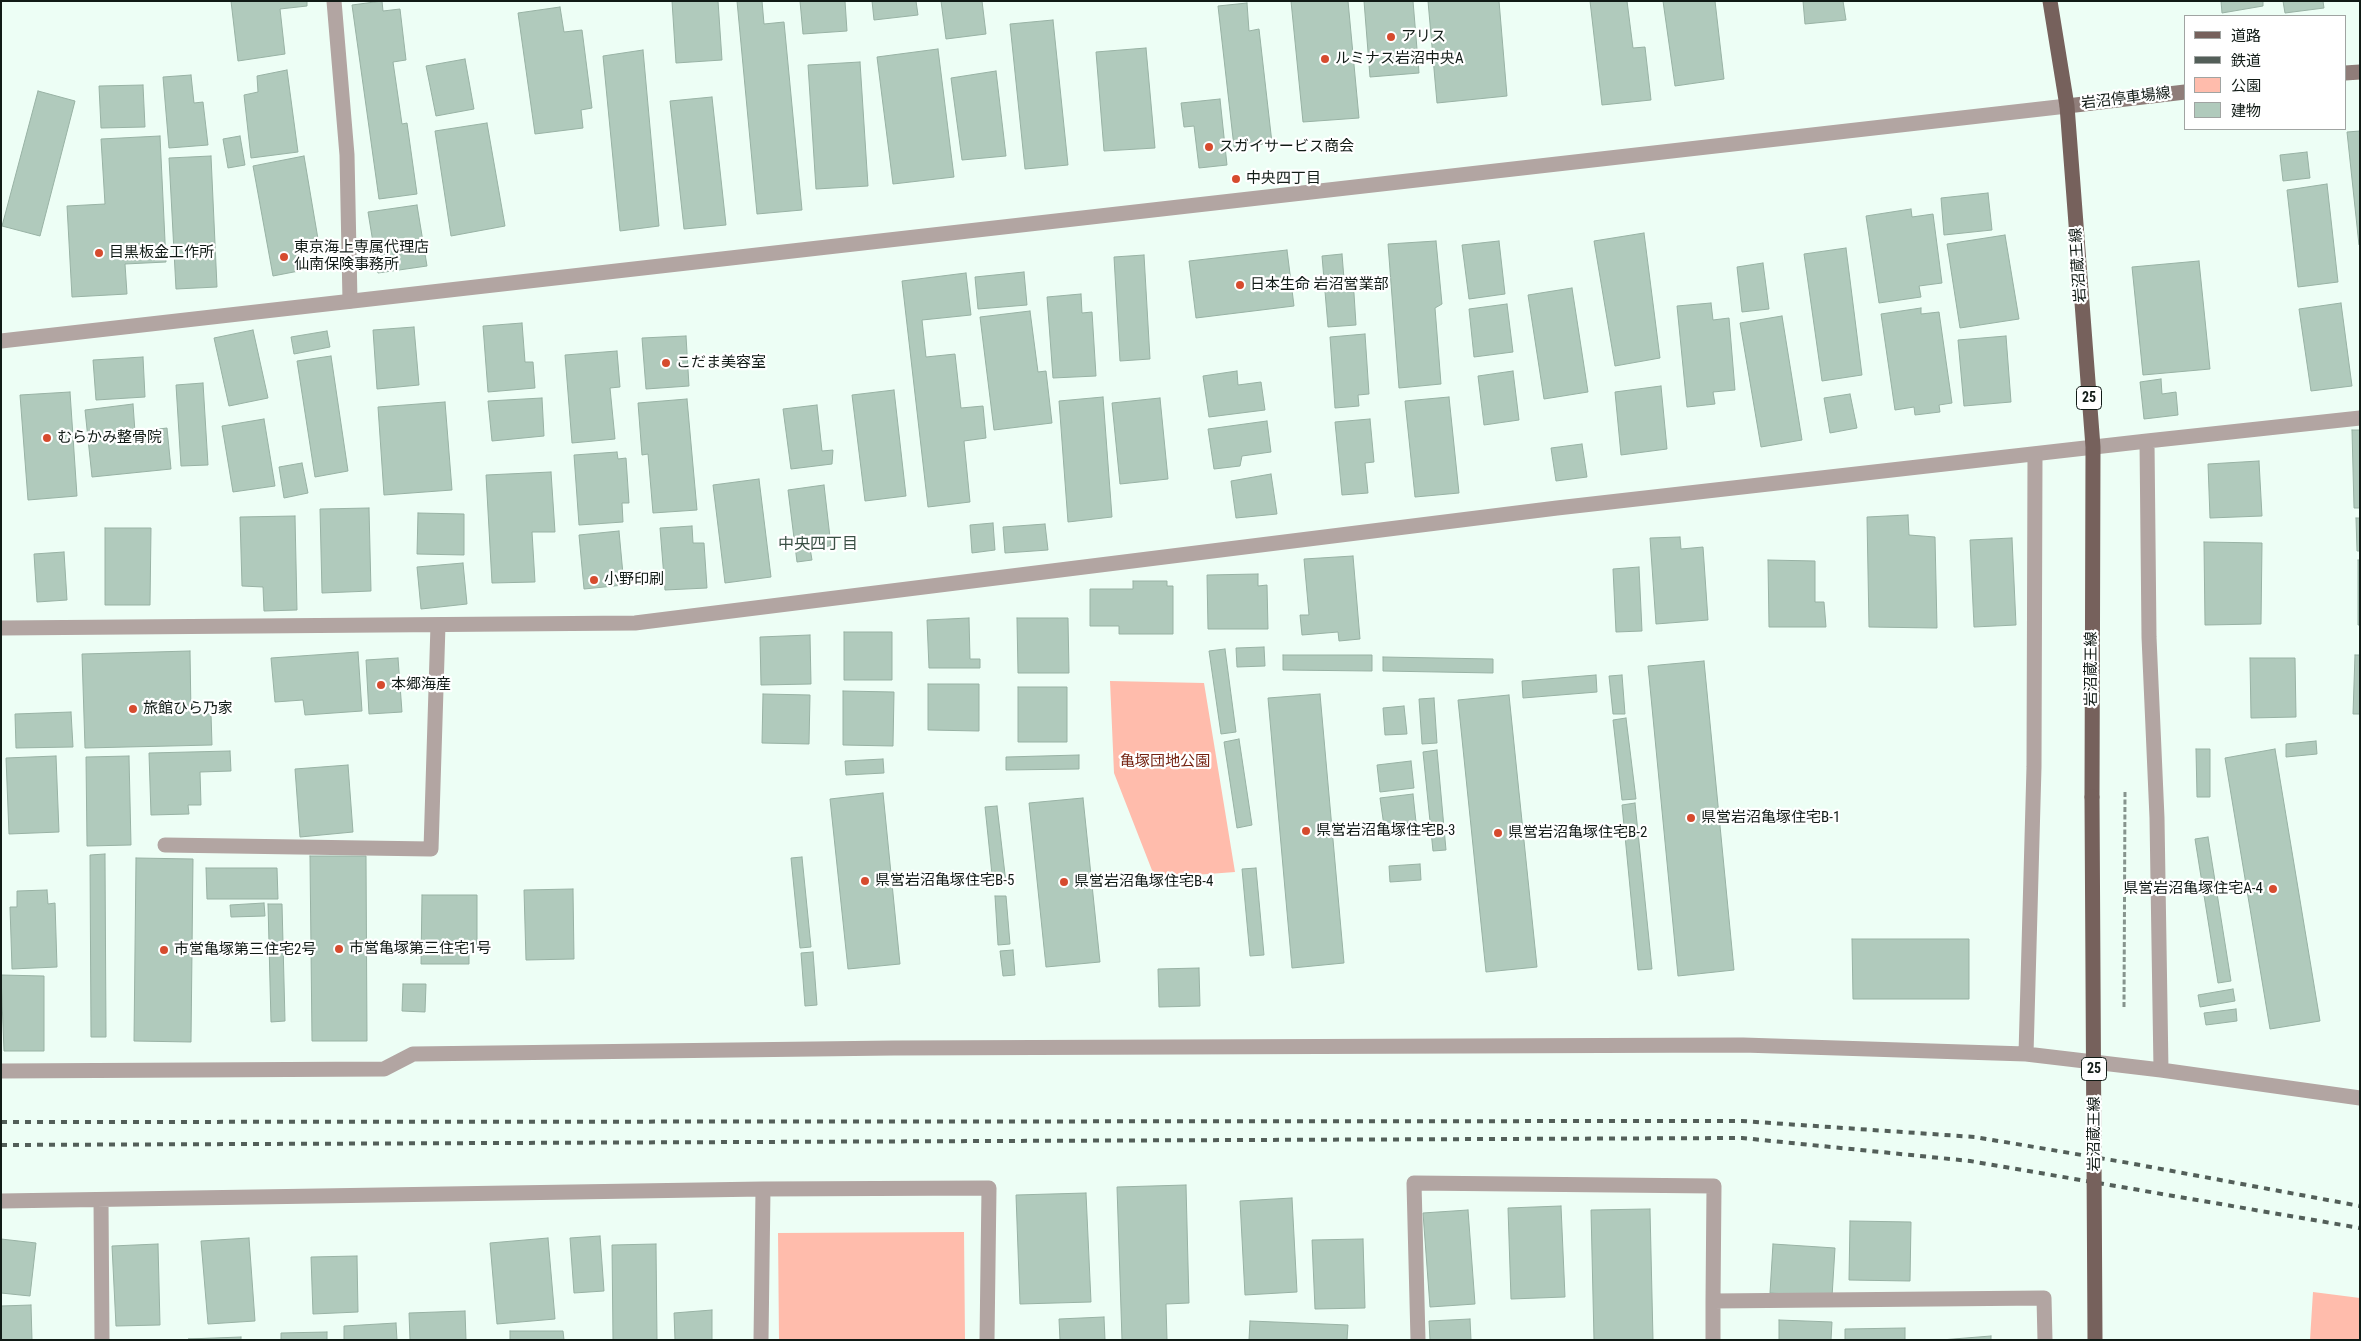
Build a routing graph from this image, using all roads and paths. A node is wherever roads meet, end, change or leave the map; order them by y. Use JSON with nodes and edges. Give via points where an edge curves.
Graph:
{"nodes":[{"id":1,"x":334,"y":1,"type":"edge"},
{"id":2,"x":2050,"y":1,"type":"edge"},
{"id":3,"x":2360,"y":72,"type":"edge"},
{"id":4,"x":2346,"y":74,"type":"edge"},
{"id":5,"x":2184,"y":92,"type":"edge"},
{"id":6,"x":2067,"y":106,"type":"junction"},
{"id":7,"x":350,"y":301,"type":"junction"},
{"id":8,"x":1,"y":341,"type":"edge"},
{"id":9,"x":2360,"y":418,"type":"edge"},
{"id":10,"x":2147,"y":441,"type":"junction"},
{"id":11,"x":2092,"y":447,"type":"junction"},
{"id":12,"x":2035,"y":454,"type":"junction"},
{"id":13,"x":438,"y":625,"type":"junction"},
{"id":14,"x":1,"y":628,"type":"edge"},
{"id":15,"x":165,"y":845,"type":"dead end"},
{"id":16,"x":2026,"y":1054,"type":"junction"},
{"id":17,"x":2161,"y":1070,"type":"junction"},
{"id":18,"x":1,"y":1071,"type":"edge"},
{"id":19,"x":2360,"y":1098,"type":"edge"},
{"id":20,"x":763,"y":1188,"type":"junction"},
{"id":21,"x":101,"y":1200,"type":"junction"},
{"id":22,"x":1,"y":1201,"type":"edge"},
{"id":23,"x":1714,"y":1301,"type":"junction"},
{"id":24,"x":102,"y":1340,"type":"edge"},
{"id":25,"x":761,"y":1340,"type":"edge"},
{"id":26,"x":987,"y":1340,"type":"edge"},
{"id":27,"x":1418,"y":1340,"type":"edge"},
{"id":28,"x":1713,"y":1340,"type":"edge"},
{"id":29,"x":2046,"y":1340,"type":"edge"},
{"id":30,"x":2095,"y":1340,"type":"edge"}],
"edges":[{"from":1,"to":7,"type":"street","via":[[347,155]]},
{"from":2,"to":6,"type":"main road","name":"岩沼蔵王線","number":"25"},
{"from":3,"to":4,"type":"main road"},
{"from":5,"to":6,"type":"main road","name":"岩沼停車場線"},
{"from":6,"to":7,"type":"street"},
{"from":6,"to":11,"type":"main road","name":"岩沼蔵王線","number":"25"},
{"from":7,"to":8,"type":"street"},
{"from":9,"to":10,"type":"street"},
{"from":10,"to":11,"type":"street"},
{"from":10,"to":17,"type":"street"},
{"from":11,"to":12,"type":"street"},
{"from":11,"to":30,"type":"main road","name":"岩沼蔵王線","number":"25","bridge":true},
{"from":12,"to":13,"type":"street","via":[[1537,510],[635,623]]},
{"from":12,"to":16,"type":"street","via":[[2034,767]]},
{"from":13,"to":14,"type":"street"},
{"from":13,"to":15,"type":"street","via":[[431,850]]},
{"from":16,"to":17,"type":"street"},
{"from":16,"to":18,"type":"street","via":[[1743,1045],[904,1048],[413,1054],[384,1069]]},
{"from":17,"to":19,"type":"street"},
{"from":20,"to":21,"type":"street"},
{"from":20,"to":25,"type":"street"},
{"from":20,"to":26,"type":"street","via":[[989,1188]]},
{"from":21,"to":22,"type":"street"},
{"from":21,"to":24,"type":"street"},
{"from":23,"to":27,"type":"street","via":[[1714,1186],[1414,1183]]},
{"from":23,"to":28,"type":"street"},
{"from":23,"to":29,"type":"street","via":[[2044,1298]]}]}
